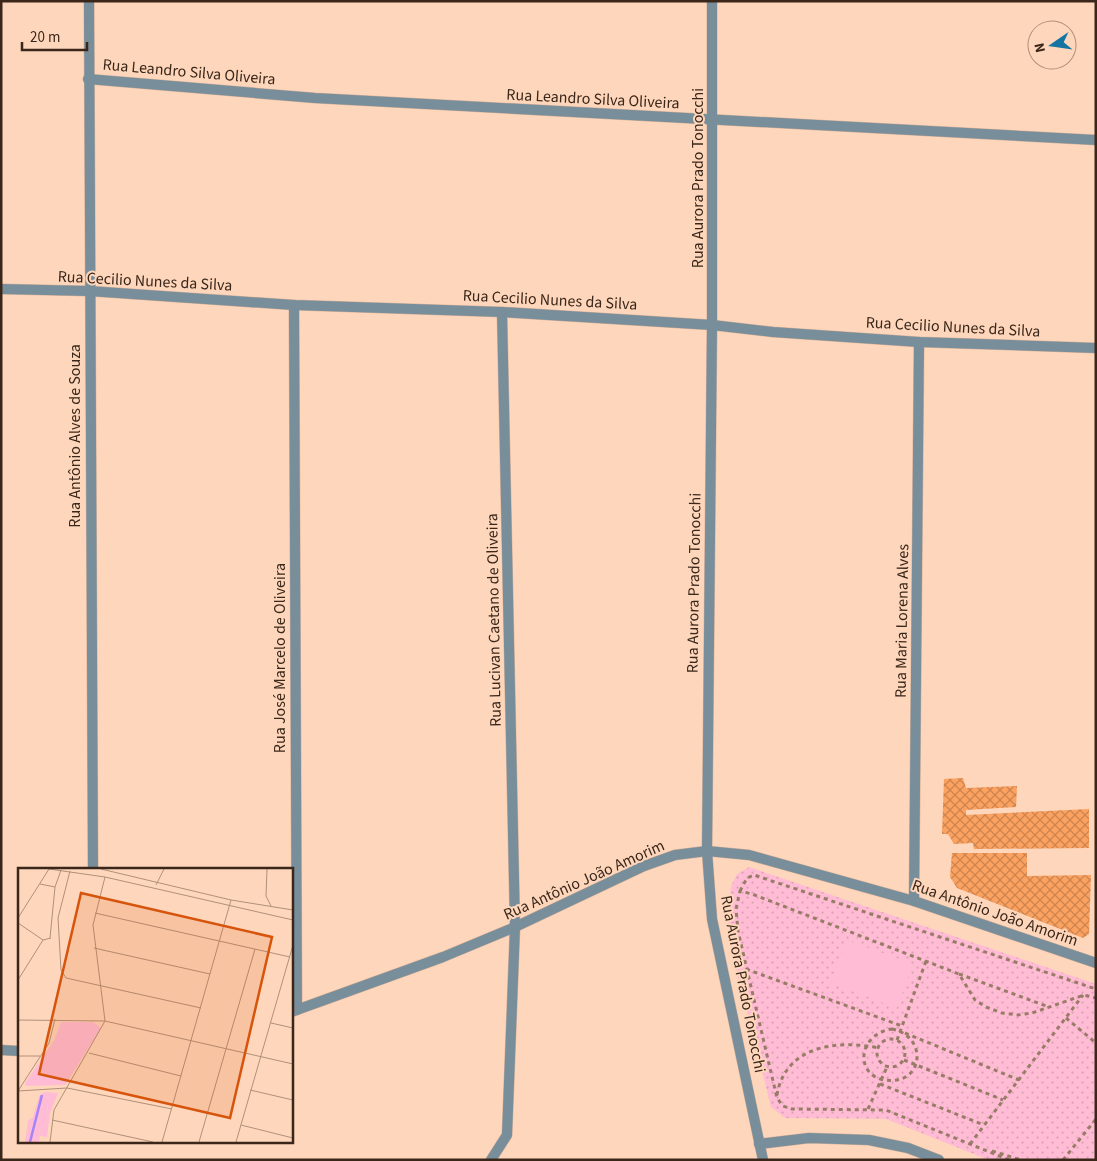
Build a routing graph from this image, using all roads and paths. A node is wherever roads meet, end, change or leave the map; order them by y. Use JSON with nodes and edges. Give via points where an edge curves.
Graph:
{"nodes":[{"id":1,"x":89,"y":1,"type":"edge"},
{"id":2,"x":712,"y":1,"type":"edge"},
{"id":3,"x":88,"y":79,"type":"junction"},
{"id":4,"x":713,"y":120,"type":"junction"},
{"id":5,"x":1096,"y":140,"type":"edge"},
{"id":6,"x":1,"y":289,"type":"edge"},
{"id":7,"x":89,"y":291,"type":"junction"},
{"id":8,"x":294,"y":305,"type":"junction"},
{"id":9,"x":502,"y":312,"type":"junction"},
{"id":10,"x":712,"y":325,"type":"junction"},
{"id":11,"x":919,"y":342,"type":"junction"},
{"id":12,"x":1096,"y":348,"type":"edge"},
{"id":13,"x":707,"y":851,"type":"junction"},
{"id":14,"x":93,"y":868,"type":"edge"},
{"id":15,"x":740,"y":891,"type":"junction"},
{"id":16,"x":914,"y":901,"type":"junction"},
{"id":17,"x":515,"y":927,"type":"junction"},
{"id":18,"x":926,"y":961,"type":"junction"},
{"id":19,"x":1096,"y":963,"type":"edge"},
{"id":20,"x":746,"y":969,"type":"junction"},
{"id":21,"x":959,"y":974,"type":"junction"},
{"id":22,"x":1096,"y":989,"type":"edge"},
{"id":23,"x":1084,"y":994,"type":"junction"},
{"id":24,"x":1096,"y":998,"type":"edge"},
{"id":25,"x":1050,"y":1007,"type":"junction"},
{"id":26,"x":294,"y":1011,"type":"edge"},
{"id":27,"x":1066,"y":1018,"type":"junction"},
{"id":28,"x":902,"y":1026,"type":"junction"},
{"id":29,"x":900,"y":1031,"type":"junction"},
{"id":30,"x":897,"y":1040,"type":"junction"},
{"id":31,"x":1096,"y":1043,"type":"edge"},
{"id":32,"x":866,"y":1046,"type":"junction"},
{"id":33,"x":878,"y":1048,"type":"junction"},
{"id":34,"x":1,"y":1050,"type":"edge"},
{"id":35,"x":18,"y":1051,"type":"edge"},
{"id":36,"x":904,"y":1060,"type":"junction"},
{"id":37,"x":917,"y":1065,"type":"junction"},
{"id":38,"x":887,"y":1067,"type":"junction"},
{"id":39,"x":881,"y":1080,"type":"junction"},
{"id":40,"x":1019,"y":1080,"type":"junction"},
{"id":41,"x":880,"y":1084,"type":"junction"},
{"id":42,"x":777,"y":1098,"type":"junction"},
{"id":43,"x":1003,"y":1100,"type":"junction"},
{"id":44,"x":868,"y":1109,"type":"junction"},
{"id":45,"x":1096,"y":1119,"type":"edge"},
{"id":46,"x":984,"y":1125,"type":"junction"},
{"id":47,"x":759,"y":1144,"type":"junction"},
{"id":48,"x":970,"y":1144,"type":"junction"},
{"id":49,"x":491,"y":1160,"type":"edge"},
{"id":50,"x":763,"y":1160,"type":"edge"},
{"id":51,"x":939,"y":1160,"type":"edge"},
{"id":52,"x":1009,"y":1160,"type":"edge"},
{"id":53,"x":1021,"y":1160,"type":"edge"},
{"id":54,"x":1063,"y":1160,"type":"edge"}],
"edges":[{"from":1,"to":3,"type":"street","name":"Rua Antônio Alves de Souza"},
{"from":2,"to":4,"type":"street","name":"Rua Aurora Prado Tonocchi"},
{"from":3,"to":4,"type":"street","name":"Rua Leandro Silva Oliveira","via":[[316,98]]},
{"from":3,"to":7,"type":"street","name":"Rua Antônio Alves de Souza"},
{"from":4,"to":5,"type":"street","name":"Rua Leandro Silva Oliveira"},
{"from":4,"to":10,"type":"street","name":"Rua Aurora Prado Tonocchi"},
{"from":6,"to":7,"type":"street","name":"Rua Cecilio Nunes da Silva"},
{"from":7,"to":8,"type":"street","name":"Rua Cecilio Nunes da Silva"},
{"from":7,"to":14,"type":"street","name":"Rua Antônio Alves de Souza"},
{"from":8,"to":9,"type":"street","name":"Rua Cecilio Nunes da Silva"},
{"from":8,"to":26,"type":"street","name":"Rua José Marcelo de Oliveira"},
{"from":9,"to":10,"type":"street","name":"Rua Cecilio Nunes da Silva"},
{"from":9,"to":17,"type":"street","name":"Rua Lucivan Caetano de Oliveira"},
{"from":10,"to":11,"type":"street","name":"Rua Cecilio Nunes da Silva"},
{"from":10,"to":13,"type":"street","name":"Rua Aurora Prado Tonocchi"},
{"from":11,"to":12,"type":"street","name":"Rua Cecilio Nunes da Silva"},
{"from":11,"to":16,"type":"street","name":"Rua Maria Lorena Alves"},
{"from":13,"to":16,"type":"street","name":"Rua Antônio João Amorim","via":[[749,855]]},
{"from":13,"to":17,"type":"street","name":"Rua Antônio João Amorim","via":[[675,855],[644,866]]},
{"from":13,"to":47,"type":"street","name":"Rua Aurora Prado Tonocchi","via":[[712,919]]},
{"from":15,"to":18,"type":"path"},
{"from":15,"to":20,"type":"path","via":[[736,909]]},
{"from":15,"to":22,"type":"path","via":[[747,878],[754,875]]},
{"from":16,"to":19,"type":"street","name":"Rua Antônio João Amorim"},
{"from":17,"to":26,"type":"street","name":"Rua Antônio João Amorim"},
{"from":17,"to":49,"type":"street","name":"Rua Lucivan Caetano de Oliveira","via":[[507,1135]]},
{"from":18,"to":21,"type":"path"},
{"from":18,"to":28,"type":"path"},
{"from":20,"to":28,"type":"path"},
{"from":20,"to":42,"type":"path"},
{"from":21,"to":25,"type":"path"},
{"from":21,"to":25,"type":"path","via":[[975,1000],[994,1010],[1018,1015]]},
{"from":23,"to":24,"type":"path"},
{"from":23,"to":25,"type":"path"},
{"from":23,"to":27,"type":"path"},
{"from":27,"to":31,"type":"path"},
{"from":27,"to":40,"type":"path"},
{"from":28,"to":29,"type":"path"},
{"from":29,"to":30,"type":"path"},
{"from":29,"to":32,"type":"path","via":[[883,1030],[875,1034]]},
{"from":29,"to":37,"type":"path","via":[[916,1048]]},
{"from":29,"to":40,"type":"path"},
{"from":30,"to":33,"type":"path","via":[[883,1041]]},
{"from":30,"to":36,"type":"path","via":[[905,1051]]},
{"from":32,"to":33,"type":"path"},
{"from":32,"to":39,"type":"path","via":[[866,1068]]},
{"from":32,"to":42,"type":"path","via":[[827,1046],[807,1053],[793,1062],[779,1084]]},
{"from":33,"to":38,"type":"path","via":[[877,1058]]},
{"from":34,"to":35,"type":"street"},
{"from":36,"to":37,"type":"path"},
{"from":36,"to":38,"type":"path","via":[[897,1066]]},
{"from":37,"to":39,"type":"path","via":[[906,1078]]},
{"from":37,"to":43,"type":"path"},
{"from":38,"to":39,"type":"path"},
{"from":39,"to":41,"type":"path"},
{"from":40,"to":43,"type":"path"},
{"from":41,"to":44,"type":"path"},
{"from":41,"to":46,"type":"path"},
{"from":42,"to":44,"type":"path","via":[[783,1106],[792,1109]]},
{"from":43,"to":46,"type":"path"},
{"from":44,"to":48,"type":"path","via":[[886,1110]]},
{"from":45,"to":54,"type":"path"},
{"from":46,"to":48,"type":"path"},
{"from":47,"to":50,"type":"street","name":"Rua Aurora Prado Tonocchi"},
{"from":47,"to":51,"type":"street","via":[[809,1138],[870,1140],[908,1148]]},
{"from":48,"to":52,"type":"path"},
{"from":48,"to":53,"type":"path"}]}
